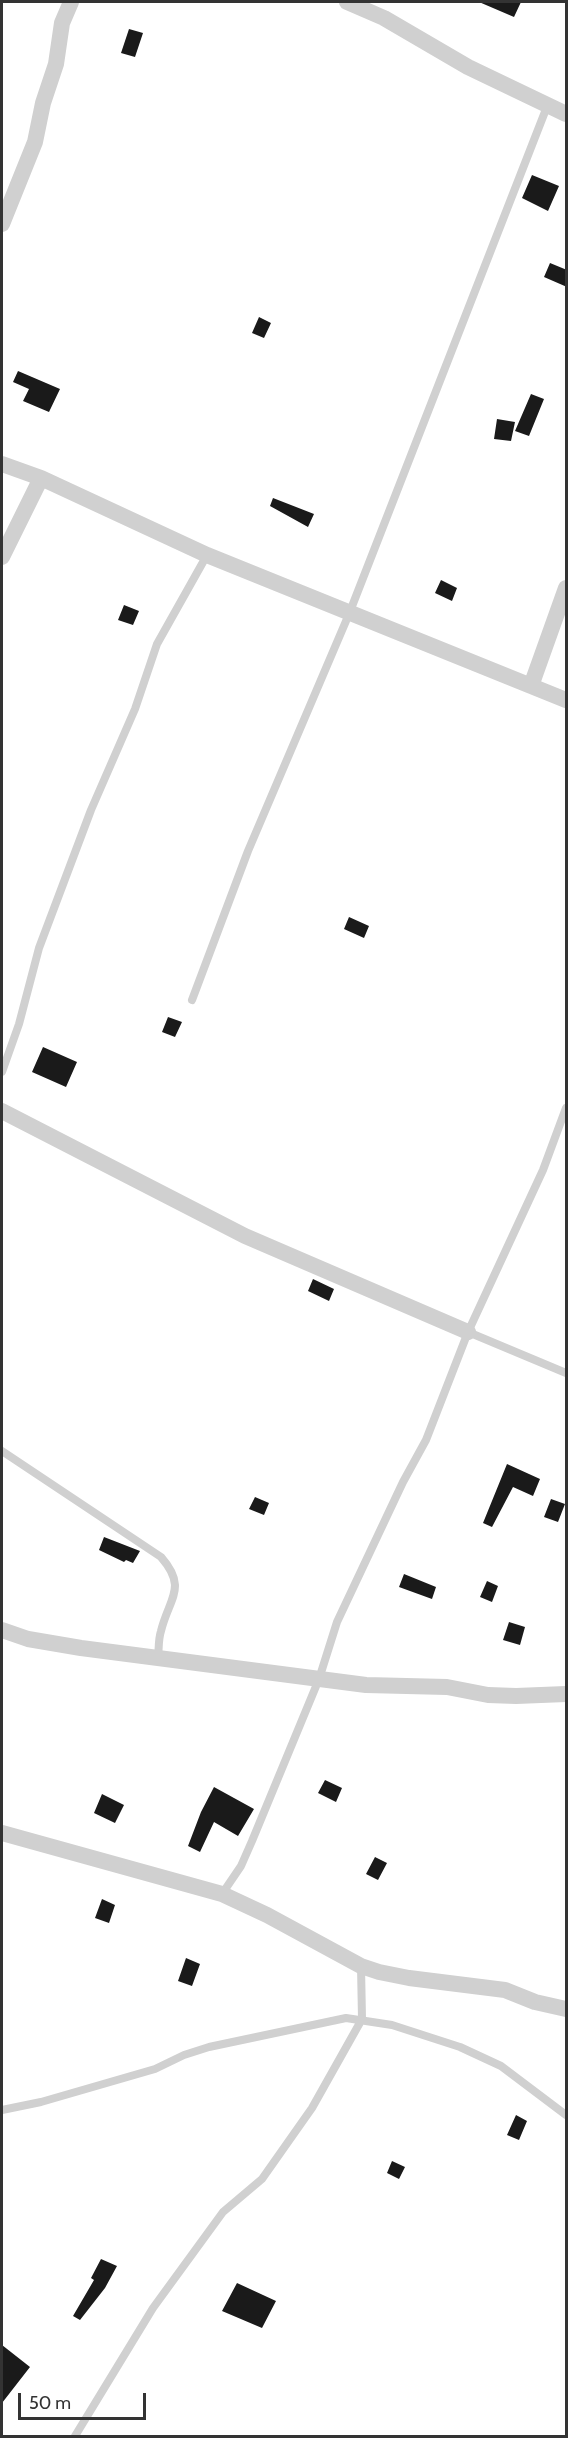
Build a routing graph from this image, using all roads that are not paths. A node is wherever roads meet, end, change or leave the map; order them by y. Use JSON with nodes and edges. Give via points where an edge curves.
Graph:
{"nodes":[{"id":1,"x":71,"y":2,"type":"edge"},
{"id":2,"x":347,"y":2,"type":"edge"},
{"id":3,"x":548,"y":104,"type":"junction"},
{"id":4,"x":567,"y":114,"type":"edge"},
{"id":5,"x":2,"y":224,"type":"edge"},
{"id":6,"x":2,"y":464,"type":"edge"},
{"id":7,"x":41,"y":478,"type":"junction"},
{"id":8,"x":207,"y":555,"type":"junction"},
{"id":9,"x":2,"y":557,"type":"edge"},
{"id":10,"x":567,"y":588,"type":"edge"},
{"id":11,"x":349,"y":614,"type":"junction"},
{"id":12,"x":531,"y":686,"type":"junction"},
{"id":13,"x":567,"y":700,"type":"edge"},
{"id":14,"x":192,"y":999,"type":"dead end"},
{"id":15,"x":2,"y":1072,"type":"edge"},
{"id":16,"x":567,"y":1108,"type":"edge"},
{"id":17,"x":2,"y":1111,"type":"edge"},
{"id":18,"x":468,"y":1332,"type":"junction"},
{"id":19,"x":567,"y":1373,"type":"edge"},
{"id":20,"x":2,"y":1451,"type":"edge"},
{"id":21,"x":2,"y":1630,"type":"edge"},
{"id":22,"x":158,"y":1660,"type":"junction"},
{"id":23,"x":319,"y":1679,"type":"junction"},
{"id":24,"x":567,"y":1694,"type":"edge"},
{"id":25,"x":2,"y":1833,"type":"edge"},
{"id":26,"x":222,"y":1894,"type":"junction"},
{"id":27,"x":361,"y":1966,"type":"junction"},
{"id":28,"x":567,"y":2009,"type":"edge"},
{"id":29,"x":362,"y":2019,"type":"junction"},
{"id":30,"x":2,"y":2110,"type":"edge"},
{"id":31,"x":567,"y":2115,"type":"edge"},
{"id":32,"x":75,"y":2436,"type":"edge"}],
"edges":[{"from":1,"to":5,"type":"street","via":[[62,23],[56,64],[35,142]]},
{"from":2,"to":3,"type":"street","via":[[384,18],[468,67]]},
{"from":3,"to":4,"type":"street"},
{"from":3,"to":11,"type":"lane"},
{"from":6,"to":7,"type":"street"},
{"from":7,"to":8,"type":"street"},
{"from":7,"to":9,"type":"street"},
{"from":8,"to":11,"type":"street"},
{"from":8,"to":15,"type":"lane","via":[[157,644],[116,757],[91,810],[39,948]]},
{"from":10,"to":12,"type":"street"},
{"from":11,"to":12,"type":"street"},
{"from":11,"to":14,"type":"lane","via":[[248,850]]},
{"from":12,"to":13,"type":"street"},
{"from":16,"to":18,"type":"lane","via":[[543,1170]]},
{"from":17,"to":18,"type":"street","via":[[245,1236]]},
{"from":18,"to":19,"type":"lane"},
{"from":18,"to":23,"type":"lane","via":[[426,1440],[337,1623]]},
{"from":20,"to":22,"type":"lane","via":[[162,1557],[173,1571],[176,1584],[160,1632]]},
{"from":21,"to":22,"type":"street","via":[[28,1639]]},
{"from":22,"to":23,"type":"street"},
{"from":23,"to":24,"type":"street","via":[[447,1687],[507,1696]]},
{"from":23,"to":26,"type":"lane","via":[[241,1866]]},
{"from":25,"to":26,"type":"street"},
{"from":26,"to":27,"type":"street"},
{"from":27,"to":28,"type":"street","via":[[409,1978],[505,1990]]},
{"from":27,"to":29,"type":"lane"},
{"from":29,"to":30,"type":"lane","via":[[328,2021],[209,2047],[155,2069]]},
{"from":29,"to":31,"type":"lane","via":[[448,2043],[501,2066]]},
{"from":29,"to":32,"type":"lane","via":[[312,2108],[262,2179],[223,2212],[153,2308]]}]}
